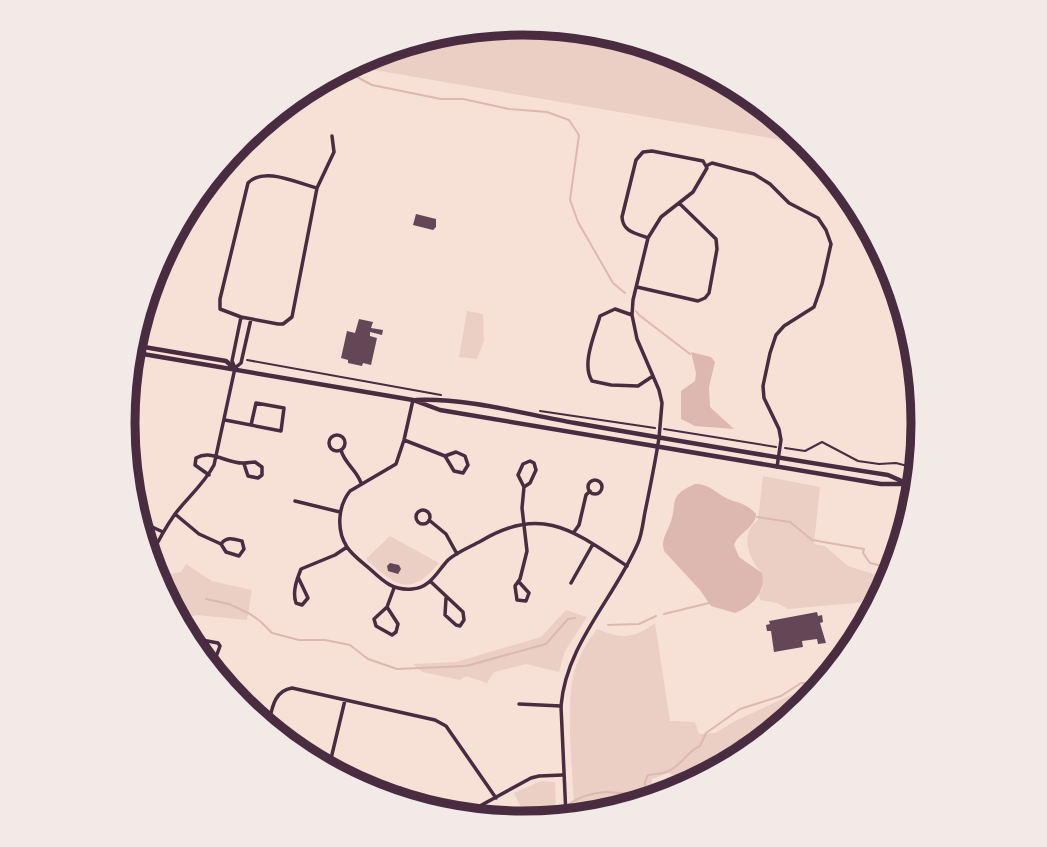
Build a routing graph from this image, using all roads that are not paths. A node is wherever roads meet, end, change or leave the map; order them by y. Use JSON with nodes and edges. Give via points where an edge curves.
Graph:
{"nodes":[{"id":1,"x":332,"y":136,"type":"dead end"},
{"id":2,"x":706,"y":167,"type":"junction"},
{"id":3,"x":317,"y":188,"type":"junction"},
{"id":4,"x":679,"y":203,"type":"junction"},
{"id":5,"x":648,"y":238,"type":"junction"},
{"id":6,"x":637,"y":287,"type":"junction"},
{"id":7,"x":632,"y":315,"type":"junction"},
{"id":8,"x":241,"y":317,"type":"junction"},
{"id":9,"x":251,"y":319,"type":"junction"},
{"id":10,"x":142,"y":347,"type":"edge"},
{"id":11,"x":141,"y":354,"type":"edge"},
{"id":12,"x":235,"y":368,"type":"junction"},
{"id":13,"x":653,"y":376,"type":"junction"},
{"id":14,"x":413,"y":400,"type":"junction"},
{"id":15,"x":225,"y":420,"type":"junction"},
{"id":16,"x":251,"y":425,"type":"junction"},
{"id":17,"x":659,"y":438,"type":"junction"},
{"id":18,"x":404,"y":440,"type":"junction"},
{"id":19,"x":657,"y":448,"type":"junction"},
{"id":20,"x":341,"y":450,"type":"junction"},
{"id":21,"x":445,"y":456,"type":"junction"},
{"id":22,"x":217,"y":457,"type":"junction"},
{"id":23,"x":779,"y":458,"type":"junction"},
{"id":24,"x":244,"y":464,"type":"junction"},
{"id":25,"x":777,"y":467,"type":"junction"},
{"id":26,"x":209,"y":475,"type":"junction"},
{"id":27,"x":908,"y":483,"type":"edge"},
{"id":28,"x":361,"y":484,"type":"junction"},
{"id":29,"x":907,"y":484,"type":"edge"},
{"id":30,"x":524,"y":487,"type":"junction"},
{"id":31,"x":590,"y":491,"type":"dead end"},
{"id":32,"x":295,"y":501,"type":"dead end"},
{"id":33,"x":340,"y":512,"type":"junction"},
{"id":34,"x":175,"y":514,"type":"junction"},
{"id":35,"x":429,"y":520,"type":"dead end"},
{"id":36,"x":524,"y":524,"type":"junction"},
{"id":37,"x":149,"y":526,"type":"edge"},
{"id":38,"x":574,"y":532,"type":"junction"},
{"id":39,"x":163,"y":533,"type":"junction"},
{"id":40,"x":221,"y":544,"type":"junction"},
{"id":41,"x":593,"y":544,"type":"junction"},
{"id":42,"x":155,"y":547,"type":"edge"},
{"id":43,"x":347,"y":547,"type":"junction"},
{"id":44,"x":457,"y":554,"type":"junction"},
{"id":45,"x":627,"y":566,"type":"junction"},
{"id":46,"x":299,"y":577,"type":"junction"},
{"id":47,"x":430,"y":582,"type":"junction"},
{"id":48,"x":519,"y":582,"type":"junction"},
{"id":49,"x":570,"y":583,"type":"dead end"},
{"id":50,"x":394,"y":588,"type":"junction"},
{"id":51,"x":446,"y":598,"type":"junction"},
{"id":52,"x":387,"y":607,"type":"junction"},
{"id":53,"x":201,"y":641,"type":"edge"},
{"id":54,"x":213,"y":657,"type":"edge"},
{"id":55,"x":345,"y":700,"type":"junction"},
{"id":56,"x":519,"y":704,"type":"dead end"},
{"id":57,"x":561,"y":706,"type":"junction"},
{"id":58,"x":270,"y":718,"type":"edge"},
{"id":59,"x":330,"y":761,"type":"edge"},
{"id":60,"x":563,"y":775,"type":"junction"},
{"id":61,"x":400,"y":788,"type":"dead end"},
{"id":62,"x":404,"y":793,"type":"edge"},
{"id":63,"x":496,"y":798,"type":"junction"},
{"id":64,"x":475,"y":809,"type":"edge"},
{"id":65,"x":566,"y":810,"type":"edge"}],
"edges":[{"from":1,"to":3,"type":"street","via":[[334,152]]},
{"from":2,"to":4,"type":"street","via":[[693,192]]},
{"from":2,"to":5,"type":"street","via":[[703,162],[652,151],[643,152],[636,160],[622,224]]},
{"from":2,"to":23,"type":"street","via":[[712,163],[736,168],[771,184],[789,203],[818,218],[831,244],[814,307],[784,326],[770,353],[764,398],[779,429]]},
{"from":3,"to":8,"type":"street","via":[[265,174],[248,183],[219,304],[226,313]]},
{"from":3,"to":9,"type":"street","via":[[292,317],[283,324]]},
{"from":4,"to":5,"type":"street","via":[[661,217]]},
{"from":4,"to":6,"type":"street","via":[[716,239],[709,293],[698,300]]},
{"from":5,"to":6,"type":"street"},
{"from":6,"to":7,"type":"street"},
{"from":7,"to":13,"type":"street"},
{"from":7,"to":13,"type":"street","via":[[615,310],[600,316],[588,375],[592,381],[638,386]]},
{"from":8,"to":9,"type":"street"},
{"from":8,"to":12,"type":"street","via":[[232,361]]},
{"from":9,"to":12,"type":"street","via":[[241,363]]},
{"from":10,"to":12,"type":"main road","via":[[226,361]]},
{"from":11,"to":12,"type":"main road"},
{"from":12,"to":14,"type":"main road"},
{"from":12,"to":15,"type":"street"},
{"from":13,"to":17,"type":"street","via":[[662,403]]},
{"from":14,"to":17,"type":"main road","via":[[435,399]]},
{"from":14,"to":18,"type":"street"},
{"from":14,"to":19,"type":"main road","via":[[440,410]]},
{"from":15,"to":16,"type":"street"},
{"from":15,"to":22,"type":"street"},
{"from":16,"to":16,"type":"street","via":[[281,431],[284,408],[256,403]]},
{"from":17,"to":19,"type":"street"},
{"from":17,"to":23,"type":"main road"},
{"from":18,"to":21,"type":"street"},
{"from":18,"to":28,"type":"street","via":[[396,464]]},
{"from":19,"to":25,"type":"main road"},
{"from":19,"to":45,"type":"street","via":[[640,540]]},
{"from":20,"to":20,"type":"street","via":[[344,439],[333,436],[330,446]]},
{"from":20,"to":28,"type":"street"},
{"from":21,"to":21,"type":"street","via":[[454,471],[466,471],[461,453]]},
{"from":22,"to":24,"type":"street"},
{"from":22,"to":26,"type":"street"},
{"from":22,"to":26,"type":"street","via":[[203,454],[196,458],[195,464]]},
{"from":23,"to":25,"type":"street"},
{"from":23,"to":27,"type":"main road","via":[[887,475]]},
{"from":24,"to":24,"type":"street","via":[[247,476],[262,475],[259,464]]},
{"from":25,"to":29,"type":"main road"},
{"from":26,"to":34,"type":"street"},
{"from":28,"to":33,"type":"street","via":[[346,497]]},
{"from":30,"to":30,"type":"street","via":[[536,471],[530,461],[518,475]]},
{"from":30,"to":36,"type":"street"},
{"from":31,"to":38,"type":"street"},
{"from":32,"to":33,"type":"street"},
{"from":33,"to":43,"type":"street"},
{"from":34,"to":39,"type":"street"},
{"from":34,"to":40,"type":"street","via":[[199,534]]},
{"from":35,"to":44,"type":"street","via":[[446,534]]},
{"from":36,"to":38,"type":"street","via":[[551,524]]},
{"from":36,"to":44,"type":"street","via":[[499,531]]},
{"from":36,"to":48,"type":"street","via":[[527,551]]},
{"from":37,"to":39,"type":"street"},
{"from":38,"to":41,"type":"street"},
{"from":39,"to":42,"type":"street"},
{"from":40,"to":40,"type":"street","via":[[226,552],[239,556],[244,549],[242,541],[230,538]]},
{"from":41,"to":45,"type":"street"},
{"from":41,"to":49,"type":"street"},
{"from":43,"to":46,"type":"street","via":[[305,565]]},
{"from":43,"to":50,"type":"street"},
{"from":44,"to":47,"type":"street"},
{"from":45,"to":57,"type":"street","via":[[569,665]]},
{"from":46,"to":46,"type":"street","via":[[294,597],[302,605],[308,597]]},
{"from":47,"to":50,"type":"street","via":[[414,589]]},
{"from":47,"to":51,"type":"street"},
{"from":48,"to":48,"type":"street","via":[[515,597],[526,601],[529,593]]},
{"from":50,"to":52,"type":"street"},
{"from":51,"to":51,"type":"street","via":[[445,615],[460,626],[465,616]]},
{"from":52,"to":52,"type":"street","via":[[374,622],[392,635],[398,624]]},
{"from":53,"to":54,"type":"street","via":[[220,646]]},
{"from":55,"to":58,"type":"street","via":[[287,688],[276,697]]},
{"from":55,"to":59,"type":"street"},
{"from":55,"to":63,"type":"street","via":[[446,726]]},
{"from":56,"to":57,"type":"street"},
{"from":57,"to":60,"type":"street"},
{"from":60,"to":63,"type":"street","via":[[531,778]]},
{"from":60,"to":65,"type":"street"},
{"from":61,"to":62,"type":"street"},
{"from":63,"to":64,"type":"street"}]}
